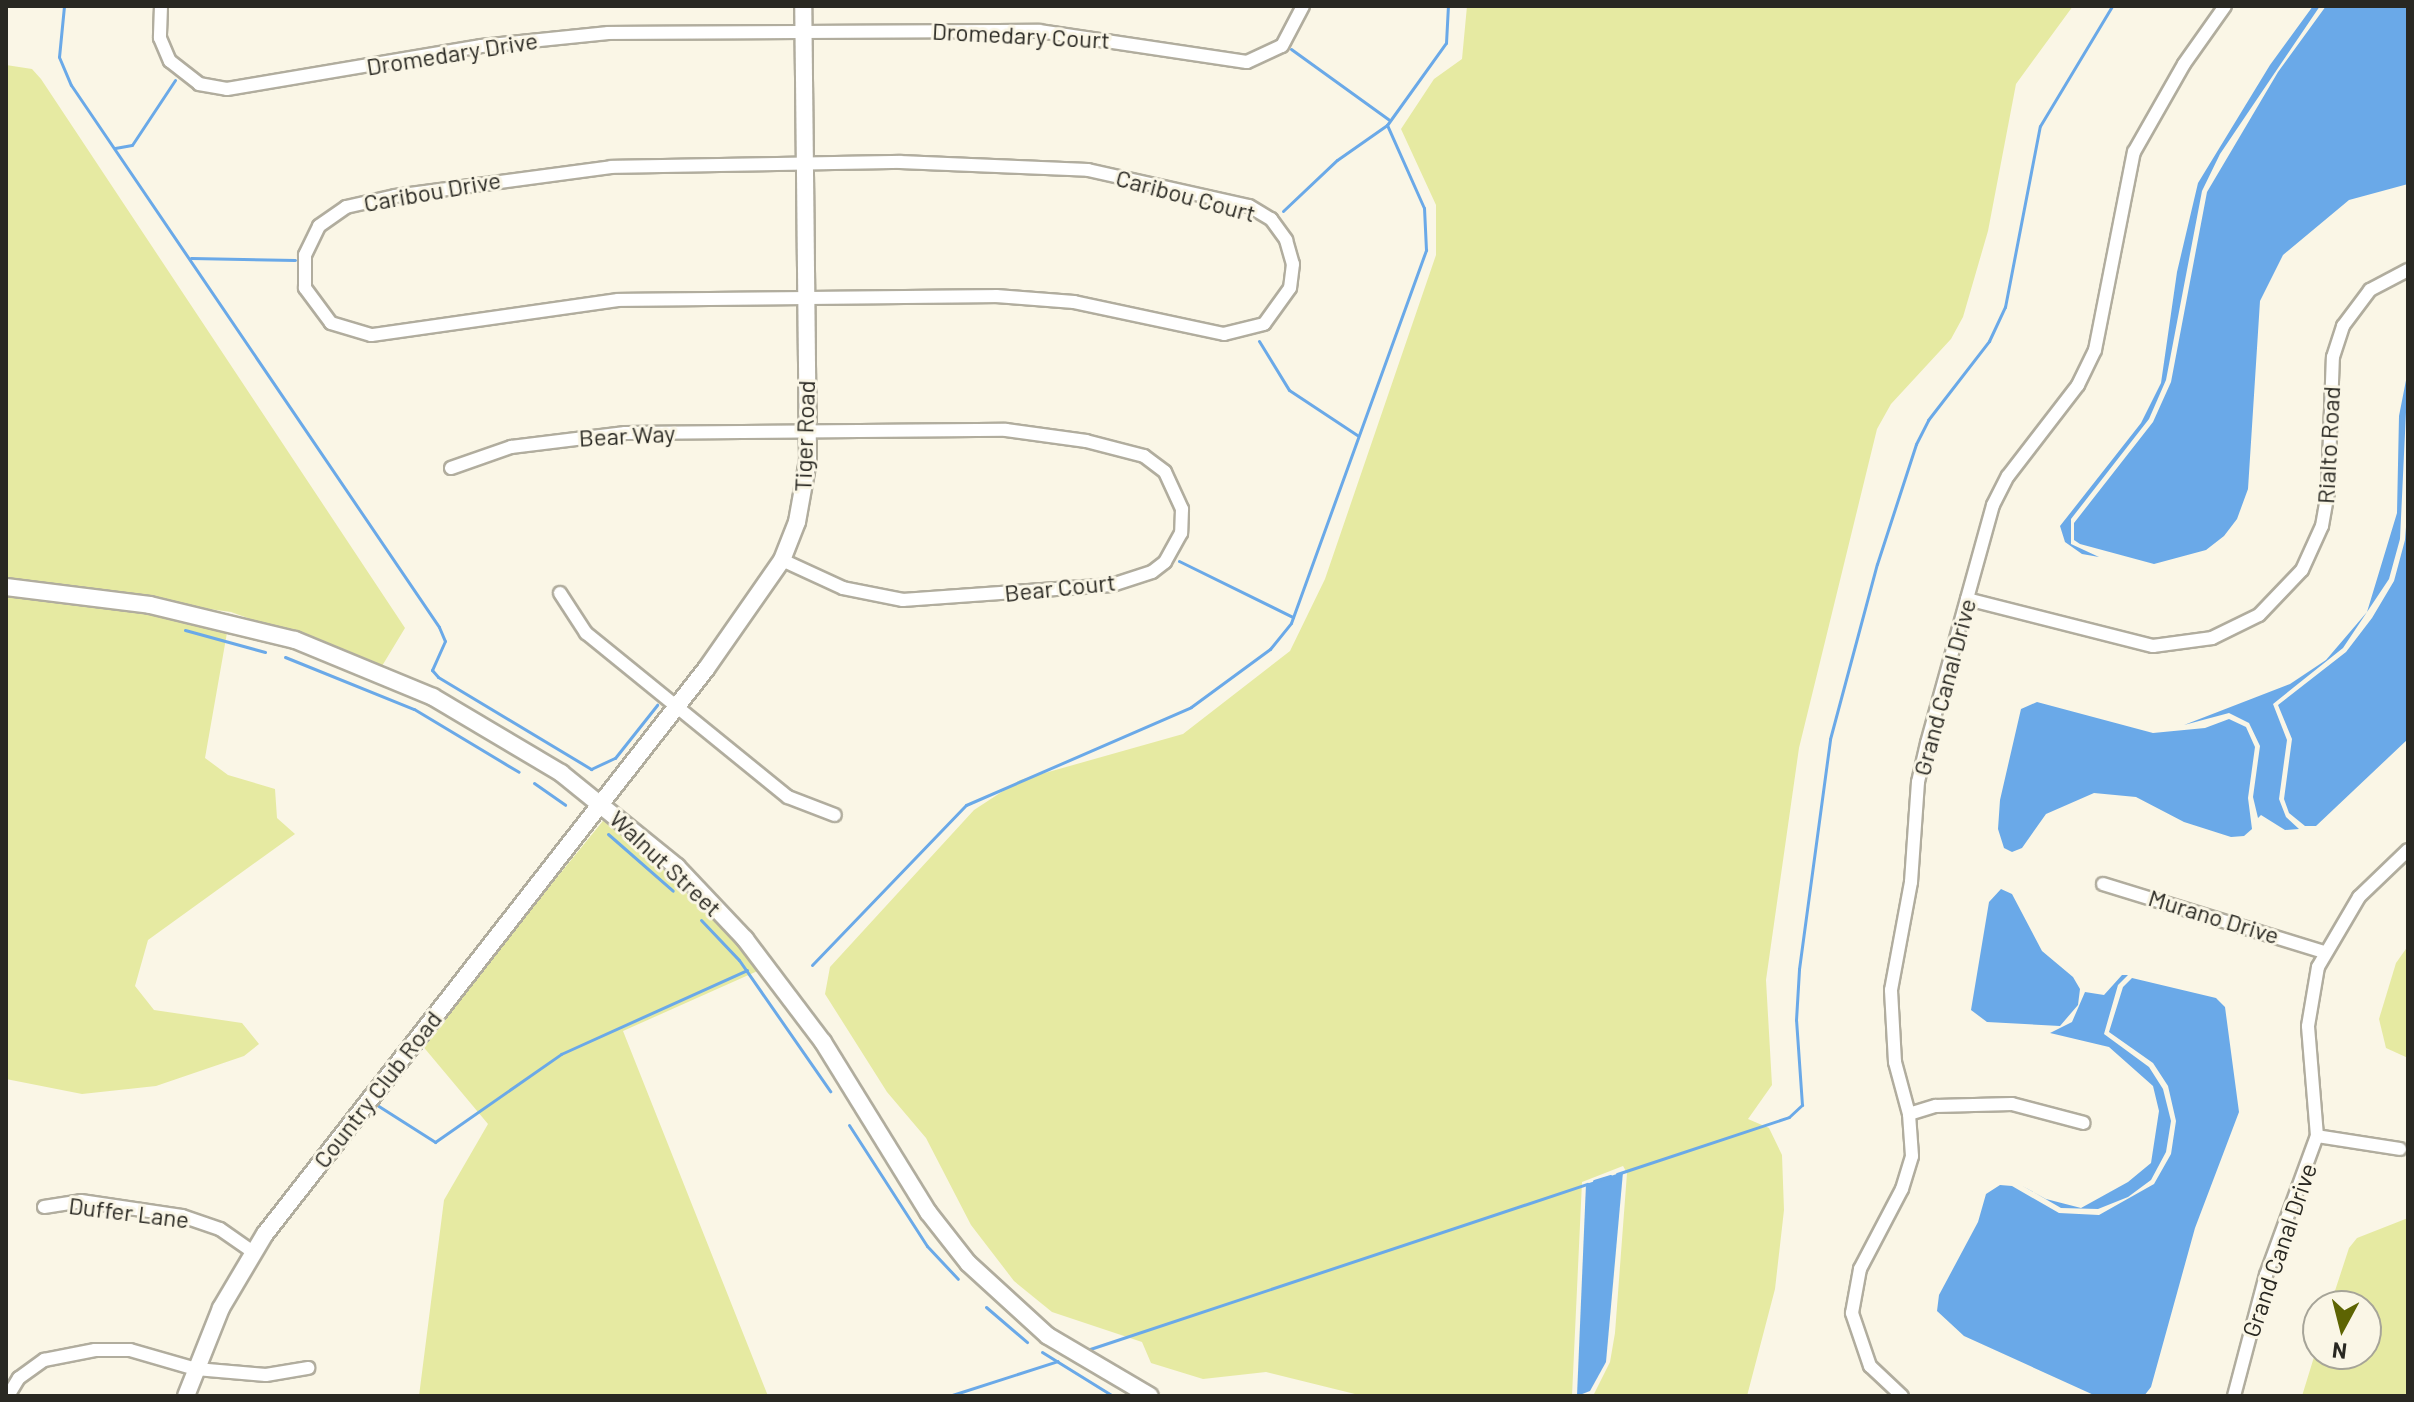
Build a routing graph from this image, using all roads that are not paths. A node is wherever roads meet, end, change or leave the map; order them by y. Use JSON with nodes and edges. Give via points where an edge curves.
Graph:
{"nodes":[{"id":1,"x":161,"y":6,"type":"edge"},
{"id":2,"x":803,"y":6,"type":"edge"},
{"id":3,"x":1303,"y":6,"type":"edge"},
{"id":4,"x":2225,"y":6,"type":"edge"},
{"id":5,"x":803,"y":31,"type":"junction"},
{"id":6,"x":805,"y":165,"type":"junction"},
{"id":7,"x":2408,"y":270,"type":"edge"},
{"id":8,"x":806,"y":297,"type":"junction"},
{"id":9,"x":808,"y":430,"type":"junction"},
{"id":10,"x":451,"y":468,"type":"dead end"},
{"id":11,"x":782,"y":560,"type":"junction"},
{"id":12,"x":6,"y":587,"type":"edge"},
{"id":13,"x":560,"y":593,"type":"dead end"},
{"id":14,"x":1967,"y":599,"type":"junction"},
{"id":15,"x":679,"y":703,"type":"junction"},
{"id":16,"x":601,"y":803,"type":"junction"},
{"id":17,"x":835,"y":815,"type":"dead end"},
{"id":18,"x":2408,"y":850,"type":"edge"},
{"id":19,"x":2103,"y":884,"type":"dead end"},
{"id":20,"x":2324,"y":952,"type":"junction"},
{"id":21,"x":1909,"y":1114,"type":"junction"},
{"id":22,"x":2084,"y":1123,"type":"dead end"},
{"id":23,"x":2317,"y":1136,"type":"junction"},
{"id":24,"x":2400,"y":1149,"type":"dead end"},
{"id":25,"x":44,"y":1207,"type":"dead end"},
{"id":26,"x":253,"y":1252,"type":"junction"},
{"id":27,"x":308,"y":1368,"type":"dead end"},
{"id":28,"x":196,"y":1369,"type":"junction"},
{"id":29,"x":8,"y":1396,"type":"edge"},
{"id":30,"x":186,"y":1396,"type":"edge"},
{"id":31,"x":1150,"y":1396,"type":"edge"},
{"id":32,"x":1902,"y":1396,"type":"edge"},
{"id":33,"x":2234,"y":1396,"type":"edge"}],
"edges":[{"from":1,"to":5,"type":"street","name":"Dromedary Drive","via":[[160,38],[170,61],[199,84],[227,89],[554,37]]},
{"from":2,"to":5,"type":"street","name":"Tiger Road"},
{"from":3,"to":5,"type":"street","name":"Dromedary Court","via":[[1282,46],[1263,59],[1235,63],[1053,32]]},
{"from":4,"to":14,"type":"street","name":"Grand Canal Drive","via":[[2197,42],[2134,152],[2090,363],[1998,493]]},
{"from":5,"to":6,"type":"street","name":"Tiger Road"},
{"from":6,"to":8,"type":"street","name":"Tiger Road"},
{"from":6,"to":8,"type":"street","name":"Caribou Court","via":[[1006,163],[1134,178],[1257,210],[1282,232],[1293,264],[1290,288],[1276,314],[1238,334],[1032,298]]},
{"from":6,"to":8,"type":"street","name":"Caribou Drive","via":[[611,167],[395,196],[346,207],[327,218],[308,245],[303,266],[305,288],[319,312],[339,327],[362,334],[571,303]]},
{"from":7,"to":14,"type":"street","name":"Rialto Road","via":[[2370,290],[2343,326],[2333,357],[2322,526],[2302,570],[2259,615],[2212,638],[2153,646]]},
{"from":8,"to":9,"type":"street","name":"Tiger Road"},
{"from":9,"to":10,"type":"street","name":"Bear Way","via":[[568,438],[511,447]]},
{"from":9,"to":11,"type":"street","name":"Tiger Road","via":[[804,491]]},
{"from":9,"to":11,"type":"street","name":"Bear Court","via":[[1006,430],[1137,454],[1155,463],[1173,483],[1182,509],[1181,533],[1165,562],[1135,579],[924,600],[863,594]]},
{"from":11,"to":15,"type":"street","name":"Tiger Road"},
{"from":12,"to":16,"type":"street","name":"Walnut Street","via":[[199,614],[342,656],[477,720]]},
{"from":13,"to":15,"type":"street","via":[[586,633]]},
{"from":14,"to":21,"type":"street","name":"Grand Canal Drive","via":[[1918,782],[1915,851],[1891,990],[1895,1062]]},
{"from":15,"to":16,"type":"street","name":"Tiger Road"},
{"from":15,"to":17,"type":"street","via":[[788,797]]},
{"from":16,"to":26,"type":"street","name":"Country Club Road"},
{"from":16,"to":31,"type":"street","name":"Walnut Street","via":[[677,867],[772,972],[823,1042],[928,1212],[968,1263],[1048,1336]]},
{"from":18,"to":20,"type":"street","name":"Grand Canal Drive","via":[[2359,897]]},
{"from":19,"to":20,"type":"street","name":"Murano Drive"},
{"from":20,"to":23,"type":"street","name":"Grand Canal Drive","via":[[2308,1026]]},
{"from":21,"to":22,"type":"street","via":[[1936,1106],[2012,1104]]},
{"from":21,"to":32,"type":"street","name":"Grand Canal Drive","via":[[1910,1166],[1860,1269],[1852,1313],[1870,1366]]},
{"from":23,"to":24,"type":"street"},
{"from":23,"to":33,"type":"street","name":"Grand Canal Drive","via":[[2266,1275]]},
{"from":25,"to":26,"type":"street","name":"Duffer Lane","via":[[81,1201],[182,1216],[220,1229]]},
{"from":26,"to":28,"type":"street","name":"Country Club Road"},
{"from":27,"to":28,"type":"street","via":[[266,1375]]},
{"from":28,"to":29,"type":"street","via":[[130,1350],[69,1353],[35,1365]]},
{"from":28,"to":30,"type":"street","name":"Country Club Road"}]}
